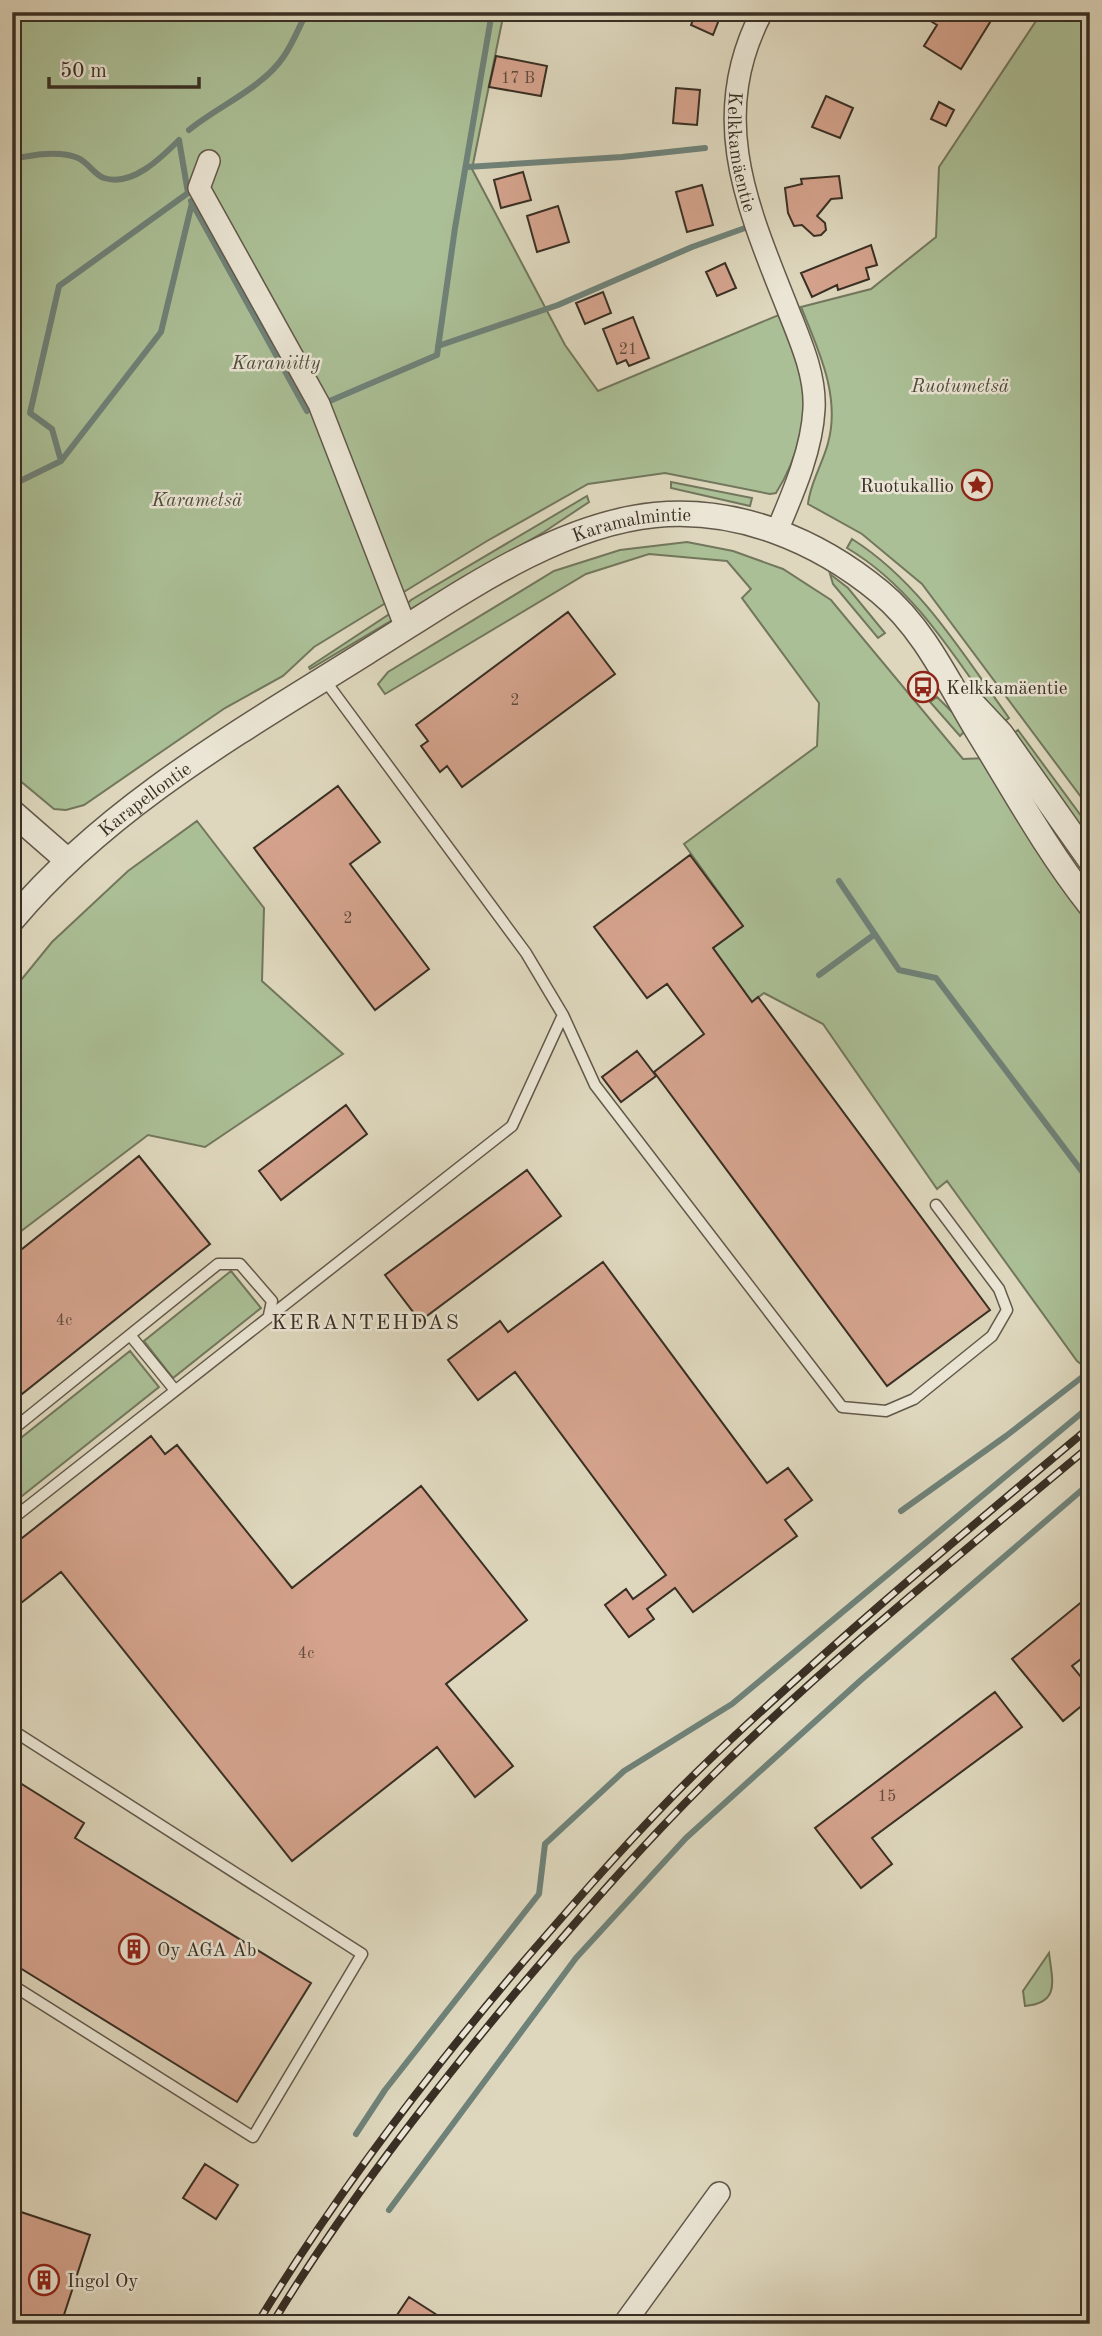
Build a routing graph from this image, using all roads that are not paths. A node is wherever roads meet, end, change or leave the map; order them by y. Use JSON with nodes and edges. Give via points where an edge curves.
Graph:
{"nodes":[{"id":1,"x":762,"y":12,"type":"edge"},
{"id":2,"x":209,"y":160,"type":"dead end"},
{"id":3,"x":777,"y":531,"type":"junction"},
{"id":4,"x":406,"y":628,"type":"junction"},
{"id":5,"x":324,"y":680,"type":"junction"},
{"id":6,"x":952,"y":683,"type":"junction"},
{"id":7,"x":294,"y":699,"type":"joint"},
{"id":8,"x":12,"y":812,"type":"edge"},
{"id":9,"x":67,"y":860,"type":"junction"},
{"id":10,"x":1090,"y":860,"type":"edge"},
{"id":11,"x":1090,"y":905,"type":"edge"},
{"id":12,"x":12,"y":920,"type":"edge"},
{"id":13,"x":564,"y":1014,"type":"junction"},
{"id":14,"x":936,"y":1205,"type":"dead end"},
{"id":15,"x":269,"y":1315,"type":"junction"},
{"id":16,"x":130,"y":1335,"type":"junction"},
{"id":17,"x":174,"y":1389,"type":"junction"},
{"id":18,"x":12,"y":1430,"type":"edge"},
{"id":19,"x":12,"y":1519,"type":"edge"},
{"id":20,"x":12,"y":1730,"type":"edge"},
{"id":21,"x":12,"y":1985,"type":"edge"},
{"id":22,"x":719,"y":2193,"type":"dead end"},
{"id":23,"x":624,"y":2324,"type":"edge"}],
"edges":[{"from":1,"to":3,"type":"street","name":"Kelkkamäentie","via":[[741,62],[734,116],[738,171],[805,352],[814,407],[795,486]]},
{"from":2,"to":4,"type":"street","via":[[200,188],[319,404]]},
{"from":3,"to":4,"type":"street","name":"Karamalmintie","via":[[690,514],[612,522],[543,547]]},
{"from":3,"to":6,"type":"street","name":"Karamalmintie","via":[[832,558],[883,594]]},
{"from":4,"to":5,"type":"street","name":"Karamalmintie"},
{"from":5,"to":7,"type":"street","name":"Karamalmintie"},
{"from":5,"to":13,"type":"lane","via":[[526,953]]},
{"from":6,"to":10,"type":"street","name":"Karamalmintie","via":[[1001,734]]},
{"from":6,"to":11,"type":"street","name":"Karamalmintie","via":[[1028,814]]},
{"from":7,"to":9,"type":"street","name":"Karapellontie","via":[[146,794]]},
{"from":8,"to":9,"type":"street"},
{"from":9,"to":12,"type":"street","name":"Karapellontie"},
{"from":13,"to":14,"type":"lane","via":[[595,1085],[842,1407],[886,1411],[914,1399],[992,1336],[1007,1310],[999,1289]]},
{"from":13,"to":15,"type":"lane","via":[[512,1126]]},
{"from":15,"to":16,"type":"lane","via":[[272,1301],[240,1264],[219,1264]]},
{"from":15,"to":17,"type":"lane"},
{"from":16,"to":17,"type":"lane"},
{"from":16,"to":18,"type":"lane"},
{"from":17,"to":19,"type":"lane"},
{"from":20,"to":21,"type":"lane","via":[[362,1954],[253,2137]]},
{"from":22,"to":23,"type":"street"}]}
